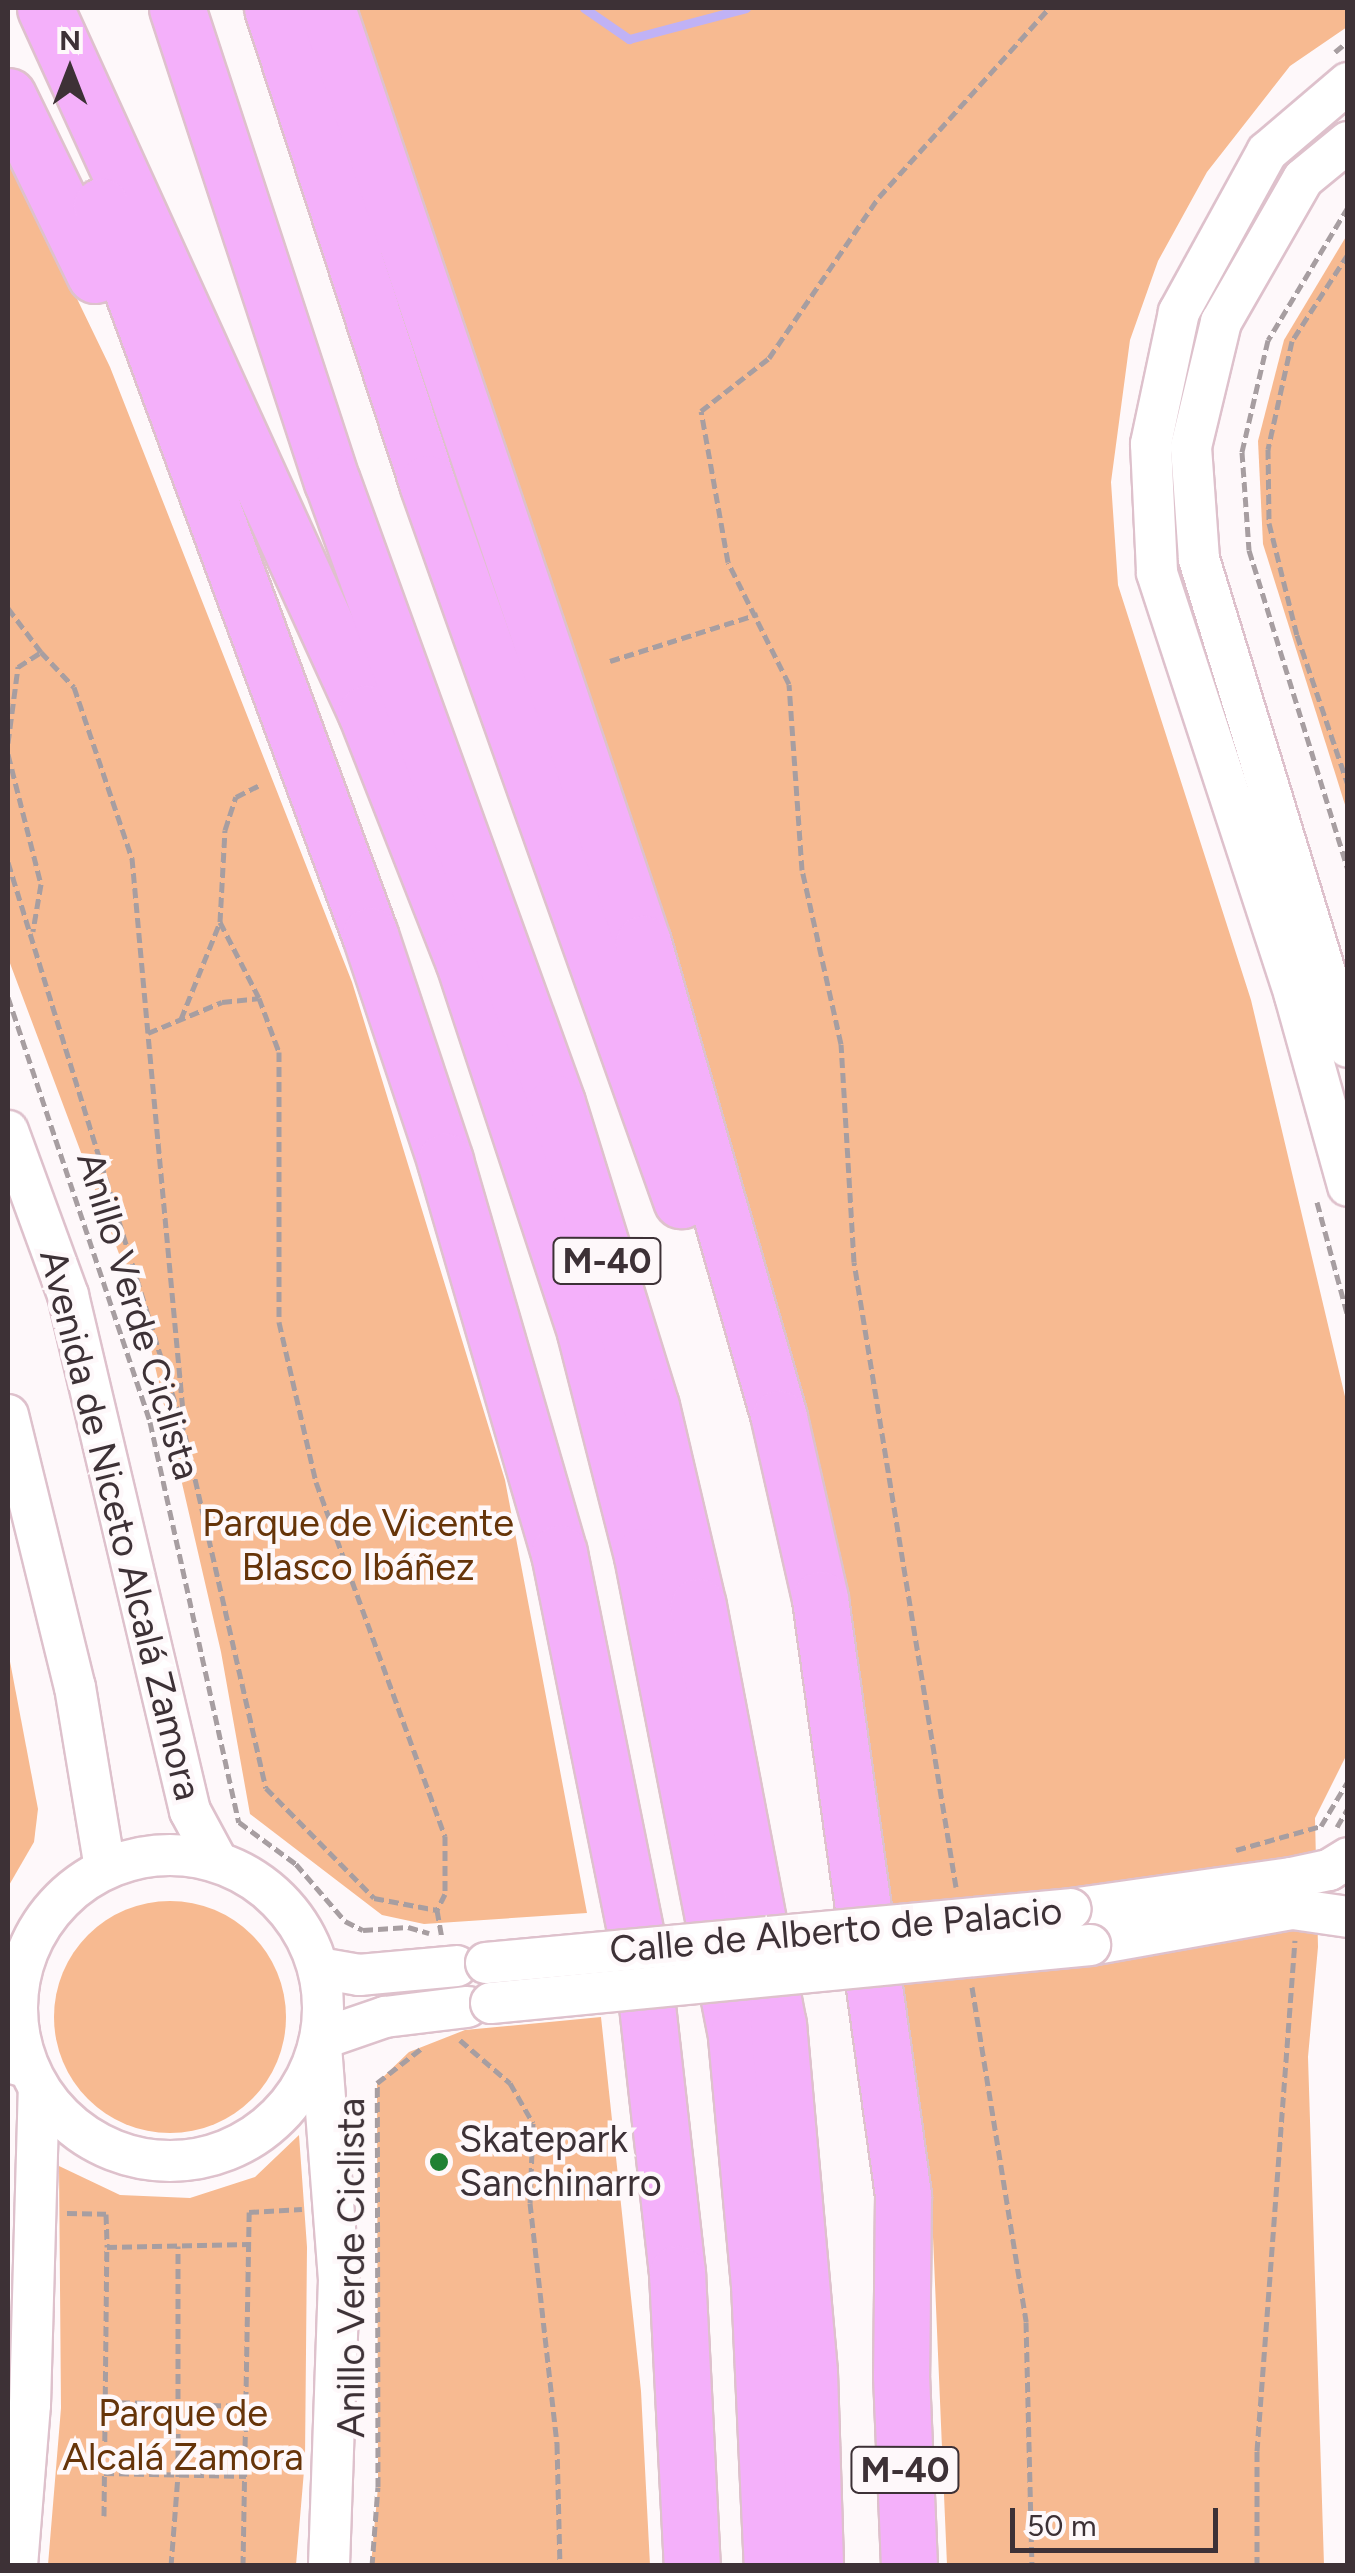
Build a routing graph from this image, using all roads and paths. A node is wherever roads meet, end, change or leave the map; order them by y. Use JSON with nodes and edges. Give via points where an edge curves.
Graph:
{"nodes":[{"id":1,"x":20,"y":8,"type":"edge"},
{"id":2,"x":45,"y":8,"type":"edge"},
{"id":3,"x":178,"y":8,"type":"edge"},
{"id":4,"x":272,"y":8,"type":"edge"},
{"id":5,"x":327,"y":8,"type":"edge"},
{"id":6,"x":1049,"y":8,"type":"edge"},
{"id":7,"x":1348,"y":83,"type":"edge"},
{"id":8,"x":8,"y":96,"type":"edge"},
{"id":9,"x":1348,"y":142,"type":"edge"},
{"id":10,"x":1348,"y":207,"type":"edge"},
{"id":11,"x":1348,"y":254,"type":"edge"},
{"id":12,"x":8,"y":608,"type":"edge"},
{"id":13,"x":758,"y":614,"type":"junction"},
{"id":14,"x":41,"y":652,"type":"junction"},
{"id":15,"x":610,"y":661,"type":"dead end"},
{"id":16,"x":280,"y":699,"type":"junction"},
{"id":17,"x":8,"y":743,"type":"edge"},
{"id":18,"x":8,"y":754,"type":"edge"},
{"id":19,"x":1348,"y":785,"type":"edge"},
{"id":20,"x":258,"y":786,"type":"dead end"},
{"id":21,"x":8,"y":862,"type":"edge"},
{"id":22,"x":1348,"y":870,"type":"edge"},
{"id":23,"x":220,"y":922,"type":"junction"},
{"id":24,"x":32,"y":936,"type":"junction"},
{"id":25,"x":8,"y":997,"type":"edge"},
{"id":26,"x":259,"y":998,"type":"junction"},
{"id":27,"x":182,"y":1019,"type":"junction"},
{"id":28,"x":148,"y":1033,"type":"junction"},
{"id":29,"x":1348,"y":1047,"type":"edge"},
{"id":30,"x":8,"y":1130,"type":"edge"},
{"id":31,"x":1348,"y":1186,"type":"edge"},
{"id":32,"x":8,"y":1415,"type":"edge"},
{"id":33,"x":185,"y":1435,"type":"junction"},
{"id":34,"x":1348,"y":1782,"type":"edge"},
{"id":35,"x":1226,"y":1854,"type":"dead end"},
{"id":36,"x":1348,"y":1858,"type":"edge"},
{"id":37,"x":218,"y":1861,"type":"junction"},
{"id":38,"x":106,"y":1868,"type":"junction"},
{"id":39,"x":959,"y":1902,"type":"dead end"},
{"id":40,"x":437,"y":1910,"type":"junction"},
{"id":41,"x":1348,"y":1916,"type":"edge"},
{"id":42,"x":1295,"y":1937,"type":"dead end"},
{"id":43,"x":462,"y":1956,"type":"junction"},
{"id":44,"x":319,"y":1968,"type":"junction"},
{"id":45,"x":969,"y":1969,"type":"dead end"},
{"id":46,"x":13,"y":1984,"type":"edge"},
{"id":47,"x":470,"y":2020,"type":"junction"},
{"id":48,"x":321,"y":2041,"type":"junction"},
{"id":49,"x":441,"y":2042,"type":"dead end"},
{"id":50,"x":425,"y":2047,"type":"dead end"},
{"id":51,"x":25,"y":2076,"type":"edge"},
{"id":52,"x":335,"y":2208,"type":"junction"},
{"id":53,"x":32,"y":2212,"type":"junction"},
{"id":54,"x":249,"y":2244,"type":"junction"},
{"id":55,"x":178,"y":2246,"type":"junction"},
{"id":56,"x":107,"y":2247,"type":"junction"},
{"id":57,"x":900,"y":2375,"type":"junction"},
{"id":58,"x":106,"y":2402,"type":"junction"},
{"id":59,"x":151,"y":2403,"type":"dead end"},
{"id":60,"x":212,"y":2405,"type":"dead end"},
{"id":61,"x":247,"y":2406,"type":"junction"},
{"id":62,"x":104,"y":2473,"type":"junction"},
{"id":63,"x":178,"y":2474,"type":"junction"},
{"id":64,"x":247,"y":2476,"type":"junction"},
{"id":65,"x":104,"y":2516,"type":"dead end"},
{"id":66,"x":18,"y":2566,"type":"edge"},
{"id":67,"x":171,"y":2566,"type":"edge"},
{"id":68,"x":244,"y":2566,"type":"edge"},
{"id":69,"x":329,"y":2566,"type":"edge"},
{"id":70,"x":372,"y":2566,"type":"edge"},
{"id":71,"x":560,"y":2566,"type":"edge"},
{"id":72,"x":692,"y":2566,"type":"edge"},
{"id":73,"x":772,"y":2566,"type":"edge"},
{"id":74,"x":815,"y":2566,"type":"edge"},
{"id":75,"x":909,"y":2566,"type":"edge"},
{"id":76,"x":1032,"y":2566,"type":"edge"},
{"id":77,"x":1257,"y":2566,"type":"edge"}],
"edges":[{"from":1,"to":16,"type":"highway","via":[[186,428]]},
{"from":2,"to":73,"type":"highway","via":[[366,713],[463,960],[585,1332],[642,1556],[736,2037],[759,2284]]},
{"from":3,"to":74,"type":"highway","number":"M-40","via":[[332,481],[557,1103],[651,1406],[706,1642],[778,2024],[809,2372]]},
{"from":4,"to":57,"type":"highway","number":"M-40","via":[[426,483],[652,1106],[753,1430],[854,2010]]},
{"from":5,"to":57,"type":"highway","via":[[644,943],[779,1418],[820,1599],[903,2194]]},
{"from":6,"to":13,"type":"path","via":[[879,197],[769,358],[701,412],[728,562]]},
{"from":7,"to":31,"type":"street","via":[[1267,152],[1180,312],[1151,444],[1157,573],[1295,996]]},
{"from":8,"to":16,"type":"highway","via":[[83,248]]},
{"from":9,"to":29,"type":"street","via":[[1303,179],[1220,322],[1192,448],[1199,559]]},
{"from":10,"to":22,"type":"path","via":[[1268,340],[1242,452],[1249,550]]},
{"from":11,"to":19,"type":"path","via":[[1292,341],[1268,449],[1269,523],[1297,635]]},
{"from":12,"to":14,"type":"path"},
{"from":13,"to":15,"type":"path"},
{"from":13,"to":39,"type":"path","via":[[789,684],[802,870],[842,1044],[854,1262]]},
{"from":14,"to":17,"type":"path","via":[[18,667]]},
{"from":14,"to":28,"type":"path","via":[[74,687],[132,858]]},
{"from":16,"to":72,"type":"highway","via":[[445,1162],[559,1552],[643,1970],[677,2273]]},
{"from":18,"to":24,"type":"path","via":[[41,884]]},
{"from":20,"to":23,"type":"path","via":[[236,797],[225,830]]},
{"from":21,"to":24,"type":"path"},
{"from":23,"to":26,"type":"path"},
{"from":23,"to":27,"type":"path"},
{"from":24,"to":33,"type":"path"},
{"from":25,"to":43,"type":"path","name":"Anillo Verde Ciclista","via":[[150,1422],[239,1822],[296,1864],[345,1922],[363,1930],[408,1927]]},
{"from":26,"to":27,"type":"path","via":[[222,1002]]},
{"from":26,"to":40,"type":"path","via":[[279,1052],[279,1322],[316,1482],[445,1836],[445,1894]]},
{"from":27,"to":28,"type":"path"},
{"from":28,"to":33,"type":"path"},
{"from":30,"to":37,"type":"street","name":"Avenida de Niceto Alcalá Zamora","via":[[68,1295],[190,1811]]},
{"from":32,"to":38,"type":"street","via":[[75,1687]]},
{"from":33,"to":40,"type":"path","via":[[266,1788],[374,1898]]},
{"from":34,"to":35,"type":"path","via":[[1321,1826]]},
{"from":36,"to":43,"type":"street","name":"Calle de Alberto de Palacio","bridge":true,"via":[[1292,1878],[1071,1909]]},
{"from":37,"to":38,"type":"street","via":[[161,1855]]},
{"from":37,"to":44,"type":"street","via":[[282,1901]]},
{"from":38,"to":46,"type":"street","via":[[64,1895],[34,1934]]},
{"from":40,"to":43,"type":"path"},
{"from":41,"to":47,"type":"street","name":"Calle de Alberto de Palacio","bridge":true,"via":[[1293,1909],[1090,1946]]},
{"from":42,"to":77,"type":"path","via":[[1257,2451]]},
{"from":43,"to":44,"type":"street","name":"Calle de Alberto de Palacio","via":[[359,1976]]},
{"from":44,"to":48,"type":"street"},
{"from":45,"to":76,"type":"path","via":[[1026,2322]]},
{"from":46,"to":51,"type":"street"},
{"from":47,"to":48,"type":"street","name":"Calle de Alberto de Palacio","via":[[385,2018]]},
{"from":47,"to":49,"type":"path"},
{"from":47,"to":71,"type":"path","via":[[533,2122],[530,2203],[556,2444]]},
{"from":48,"to":51,"type":"street","via":[[306,2080],[282,2113],[251,2139],[188,2160],[135,2158],[97,2143],[64,2120]]},
{"from":48,"to":52,"type":"street"},
{"from":50,"to":70,"type":"path","name":"Anillo Verde Ciclista","via":[[409,2052],[377,2083]]},
{"from":51,"to":53,"type":"street"},
{"from":52,"to":54,"type":"path","via":[[250,2212]]},
{"from":52,"to":69,"type":"street","via":[[339,2280]]},
{"from":53,"to":56,"type":"path","via":[[106,2214]]},
{"from":53,"to":66,"type":"street","via":[[30,2405]]},
{"from":54,"to":55,"type":"path"},
{"from":54,"to":61,"type":"path"},
{"from":55,"to":56,"type":"path"},
{"from":55,"to":63,"type":"path"},
{"from":56,"to":58,"type":"path"},
{"from":57,"to":75,"type":"highway","number":"M-40"},
{"from":58,"to":59,"type":"path"},
{"from":58,"to":62,"type":"path"},
{"from":60,"to":61,"type":"path"},
{"from":61,"to":64,"type":"path"},
{"from":62,"to":63,"type":"path"},
{"from":62,"to":65,"type":"path"},
{"from":63,"to":64,"type":"path"},
{"from":63,"to":67,"type":"path"},
{"from":64,"to":68,"type":"path"}]}
